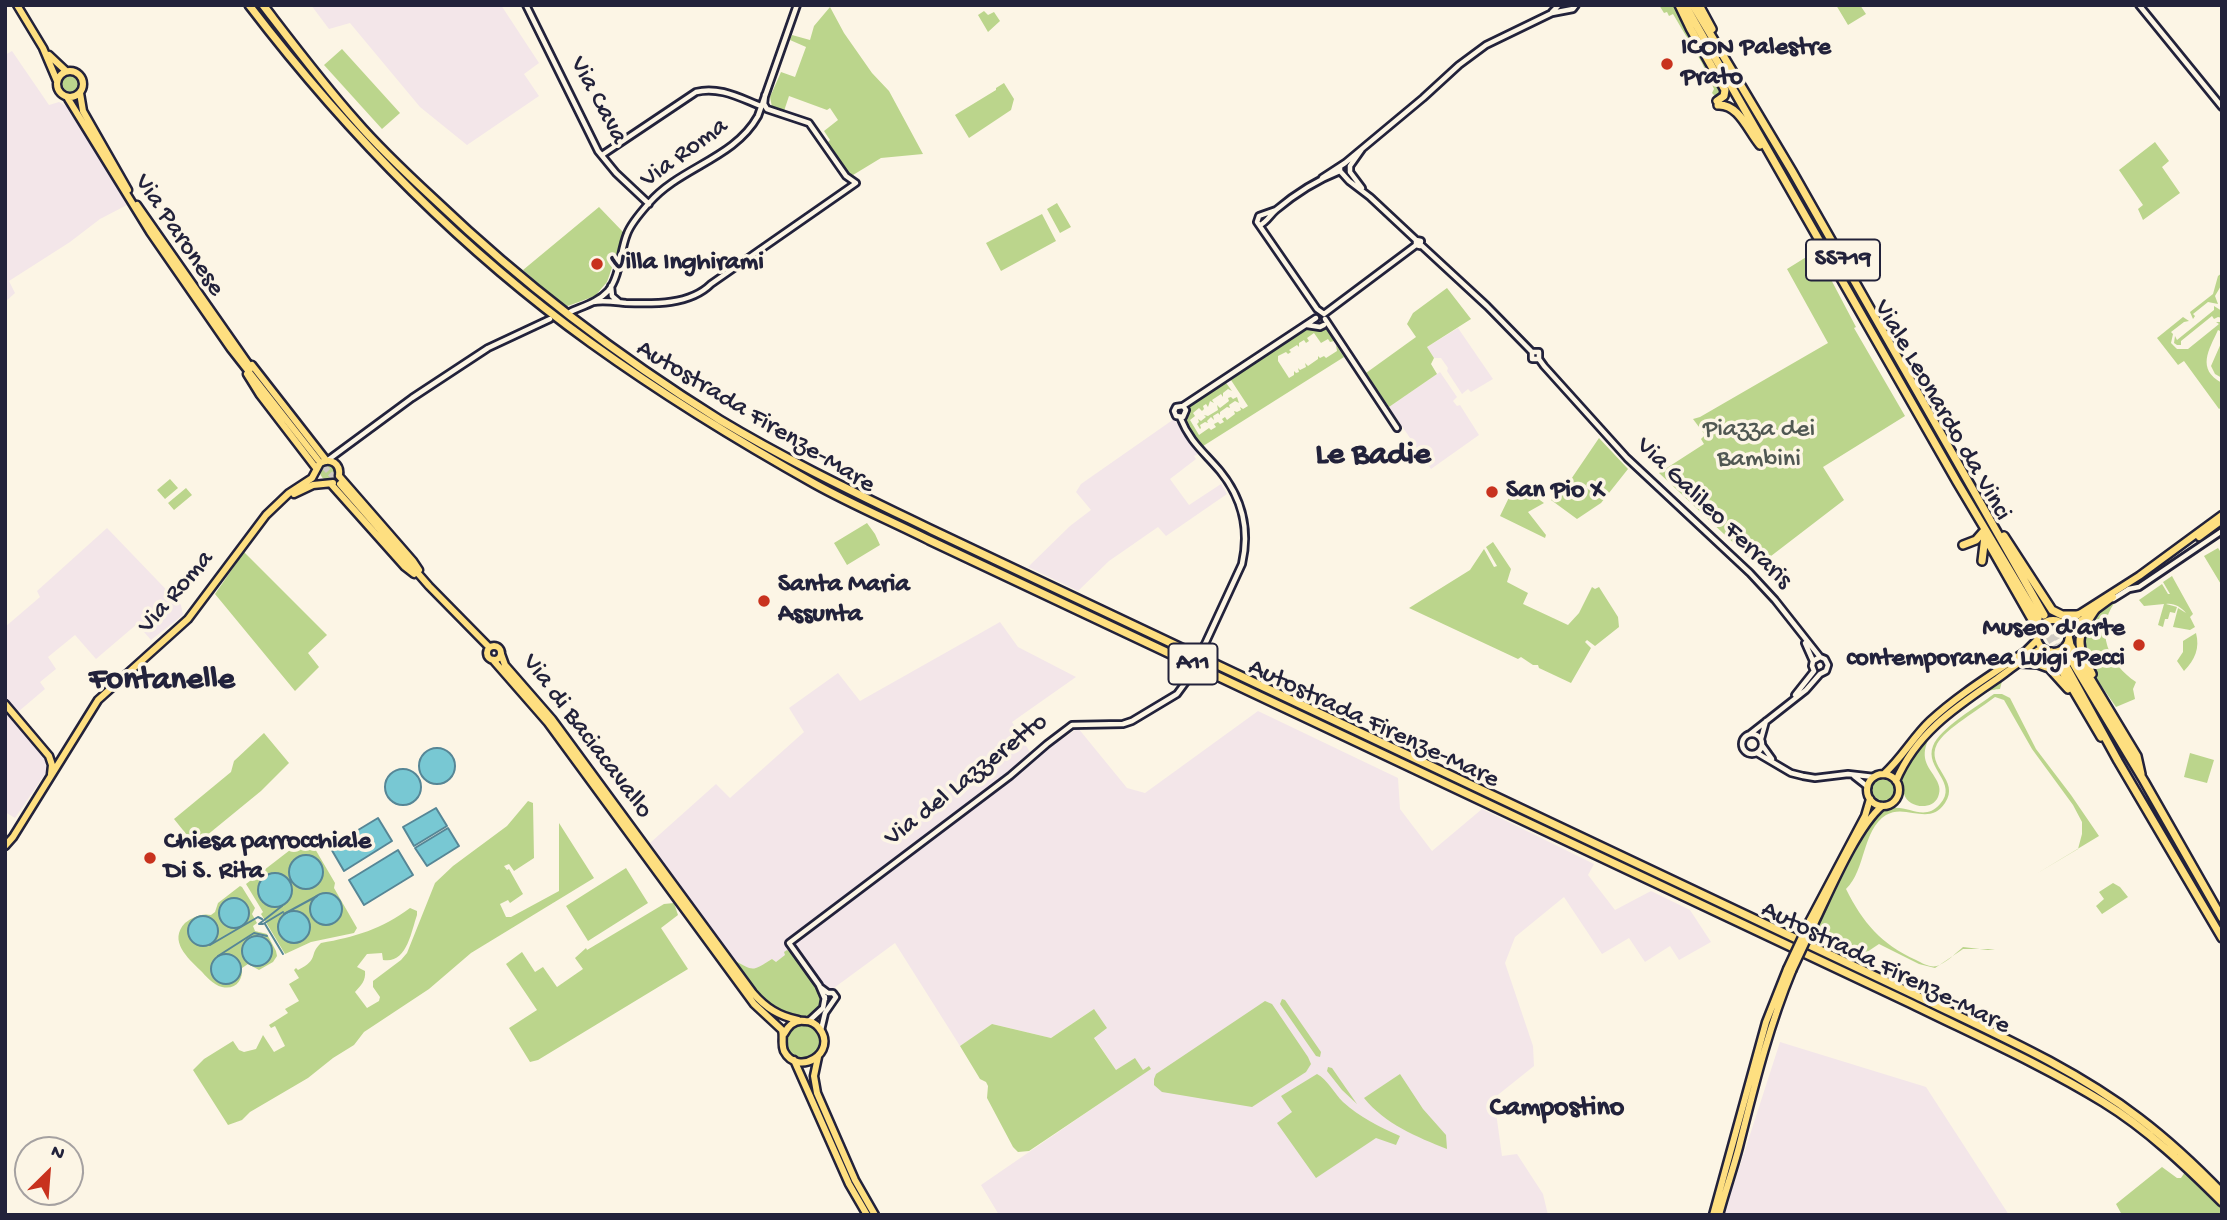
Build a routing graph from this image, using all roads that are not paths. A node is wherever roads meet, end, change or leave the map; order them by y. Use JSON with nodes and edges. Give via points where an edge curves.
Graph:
{"nodes":[{"id":1,"x":17,"y":5,"type":"edge"},
{"id":2,"x":249,"y":5,"type":"edge"},
{"id":3,"x":263,"y":5,"type":"edge"},
{"id":4,"x":526,"y":5,"type":"edge"},
{"id":5,"x":797,"y":5,"type":"edge"},
{"id":6,"x":1561,"y":5,"type":"edge"},
{"id":7,"x":1576,"y":5,"type":"edge"},
{"id":8,"x":1679,"y":5,"type":"edge"},
{"id":9,"x":1685,"y":5,"type":"edge"},
{"id":10,"x":1693,"y":5,"type":"edge"},
{"id":11,"x":1699,"y":5,"type":"edge"},
{"id":12,"x":2139,"y":5,"type":"edge"},
{"id":13,"x":1569,"y":9,"type":"junction"},
{"id":14,"x":1552,"y":13,"type":"junction"},
{"id":15,"x":1690,"y":28,"type":"junction"},
{"id":16,"x":43,"y":48,"type":"junction"},
{"id":17,"x":1715,"y":61,"type":"junction"},
{"id":18,"x":1732,"y":70,"type":"junction"},
{"id":19,"x":65,"y":71,"type":"junction"},
{"id":20,"x":57,"y":81,"type":"junction"},
{"id":21,"x":80,"y":93,"type":"junction"},
{"id":22,"x":67,"y":97,"type":"junction"},
{"id":23,"x":764,"y":107,"type":"junction"},
{"id":24,"x":2222,"y":107,"type":"edge"},
{"id":25,"x":602,"y":155,"type":"junction"},
{"id":26,"x":1772,"y":159,"type":"junction"},
{"id":27,"x":1344,"y":169,"type":"junction"},
{"id":28,"x":649,"y":204,"type":"junction"},
{"id":29,"x":1418,"y":243,"type":"junction"},
{"id":30,"x":611,"y":285,"type":"junction"},
{"id":31,"x":593,"y":302,"type":"junction"},
{"id":32,"x":620,"y":303,"type":"junction"},
{"id":33,"x":570,"y":312,"type":"dead end"},
{"id":34,"x":1321,"y":316,"type":"junction"},
{"id":35,"x":550,"y":319,"type":"dead end"},
{"id":36,"x":1306,"y":325,"type":"junction"},
{"id":37,"x":234,"y":347,"type":"junction"},
{"id":38,"x":1185,"y":406,"type":"junction"},
{"id":39,"x":1181,"y":417,"type":"junction"},
{"id":40,"x":1398,"y":428,"type":"dead end"},
{"id":41,"x":340,"y":451,"type":"junction"},
{"id":42,"x":324,"y":460,"type":"junction"},
{"id":43,"x":336,"y":464,"type":"junction"},
{"id":44,"x":316,"y":470,"type":"junction"},
{"id":45,"x":339,"y":480,"type":"junction"},
{"id":46,"x":327,"y":484,"type":"junction"},
{"id":47,"x":281,"y":500,"type":"junction"},
{"id":48,"x":1986,"y":509,"type":"junction"},
{"id":49,"x":2222,"y":517,"type":"edge"},
{"id":50,"x":1983,"y":531,"type":"junction"},
{"id":51,"x":2222,"y":531,"type":"edge"},
{"id":52,"x":1963,"y":545,"type":"dead end"},
{"id":53,"x":1982,"y":561,"type":"dead end"},
{"id":54,"x":429,"y":586,"type":"junction"},
{"id":55,"x":2047,"y":604,"type":"junction"},
{"id":56,"x":2098,"y":608,"type":"junction"},
{"id":57,"x":2077,"y":615,"type":"junction"},
{"id":58,"x":2058,"y":620,"type":"junction"},
{"id":59,"x":1802,"y":636,"type":"junction"},
{"id":60,"x":2037,"y":636,"type":"junction"},
{"id":61,"x":2069,"y":637,"type":"junction"},
{"id":62,"x":489,"y":647,"type":"junction"},
{"id":63,"x":2042,"y":648,"type":"junction"},
{"id":64,"x":2051,"y":652,"type":"junction"},
{"id":65,"x":501,"y":654,"type":"junction"},
{"id":66,"x":1820,"y":657,"type":"junction"},
{"id":67,"x":493,"y":660,"type":"junction"},
{"id":68,"x":1813,"y":661,"type":"junction"},
{"id":69,"x":2020,"y":663,"type":"junction"},
{"id":70,"x":1814,"y":671,"type":"junction"},
{"id":71,"x":1820,"y":674,"type":"junction"},
{"id":72,"x":2102,"y":697,"type":"junction"},
{"id":73,"x":1788,"y":703,"type":"junction"},
{"id":74,"x":5,"y":704,"type":"edge"},
{"id":75,"x":1766,"y":721,"type":"junction"},
{"id":76,"x":2091,"y":722,"type":"junction"},
{"id":77,"x":1751,"y":734,"type":"junction"},
{"id":78,"x":1762,"y":742,"type":"junction"},
{"id":79,"x":66,"y":752,"type":"junction"},
{"id":80,"x":1757,"y":753,"type":"junction"},
{"id":81,"x":49,"y":756,"type":"junction"},
{"id":82,"x":2118,"y":761,"type":"junction"},
{"id":83,"x":1775,"y":763,"type":"junction"},
{"id":84,"x":1850,"y":774,"type":"junction"},
{"id":85,"x":1884,"y":774,"type":"junction"},
{"id":86,"x":1874,"y":778,"type":"junction"},
{"id":87,"x":49,"y":779,"type":"junction"},
{"id":88,"x":1896,"y":781,"type":"junction"},
{"id":89,"x":2144,"y":781,"type":"junction"},
{"id":90,"x":1868,"y":786,"type":"junction"},
{"id":91,"x":1870,"y":799,"type":"junction"},
{"id":92,"x":1882,"y":806,"type":"junction"},
{"id":93,"x":638,"y":843,"type":"junction"},
{"id":94,"x":5,"y":846,"type":"edge"},
{"id":95,"x":2222,"y":918,"type":"edge"},
{"id":96,"x":1813,"y":921,"type":"junction"},
{"id":97,"x":2222,"y":938,"type":"edge"},
{"id":98,"x":1789,"y":970,"type":"junction"},
{"id":99,"x":818,"y":985,"type":"junction"},
{"id":100,"x":828,"y":993,"type":"junction"},
{"id":101,"x":825,"y":999,"type":"junction"},
{"id":102,"x":800,"y":1021,"type":"junction"},
{"id":103,"x":809,"y":1021,"type":"junction"},
{"id":104,"x":821,"y":1030,"type":"junction"},
{"id":105,"x":784,"y":1034,"type":"junction"},
{"id":106,"x":818,"y":1057,"type":"junction"},
{"id":107,"x":794,"y":1060,"type":"junction"},
{"id":108,"x":2222,"y":1193,"type":"edge"},
{"id":109,"x":2222,"y":1202,"type":"edge"},
{"id":110,"x":867,"y":1215,"type":"edge"},
{"id":111,"x":876,"y":1215,"type":"edge"},
{"id":112,"x":1713,"y":1215,"type":"edge"},
{"id":113,"x":1719,"y":1215,"type":"edge"}],
"edges":[{"from":1,"to":16,"type":"main road","name":"Via Paronese"},
{"from":2,"to":109,"type":"highway","name":"Autostrada Firenze-Mare","number":"A11","via":[[350,127],[481,255],[589,341],[720,428],[817,485],[929,540],[2028,1062],[2128,1119]]},
{"from":3,"to":108,"type":"highway","name":"Autostrada Firenze-Mare","number":"A11","via":[[356,122],[487,250],[591,333],[722,421],[932,530],[2032,1052],[2139,1118]]},
{"from":4,"to":25,"type":"street","name":"Via Cava"},
{"from":5,"to":23,"type":"street","name":"Via Roma"},
{"from":6,"to":13,"type":"street"},
{"from":6,"to":14,"type":"street"},
{"from":7,"to":13,"type":"street"},
{"from":8,"to":15,"type":"highway"},
{"from":9,"to":17,"type":"highway","name":"Viale Leonardo da Vinci","number":"SS719"},
{"from":10,"to":18,"type":"highway","name":"Viale Leonardo da Vinci","number":"SS719"},
{"from":11,"to":18,"type":"highway"},
{"from":12,"to":24,"type":"street"},
{"from":13,"to":14,"type":"street"},
{"from":14,"to":27,"type":"street","via":[[1486,45],[1459,65]]},
{"from":15,"to":17,"type":"highway"},
{"from":15,"to":26,"type":"highway","via":[[1725,90],[1717,103],[1736,112]]},
{"from":16,"to":19,"type":"main road","name":"Via Paronese"},
{"from":16,"to":20,"type":"main road","name":"Via Paronese"},
{"from":17,"to":26,"type":"highway","name":"Viale Leonardo da Vinci","number":"SS719"},
{"from":18,"to":48,"type":"highway","name":"Viale Leonardo da Vinci","number":"SS719"},
{"from":19,"to":20,"type":"main road"},
{"from":19,"to":21,"type":"main road","name":"Via Paronese","via":[[81,75]]},
{"from":20,"to":22,"type":"main road","name":"Via Paronese","via":[[59,91]]},
{"from":21,"to":22,"type":"main road"},
{"from":21,"to":37,"type":"main road","name":"Via Paronese","via":[[83,111],[135,202]]},
{"from":22,"to":37,"type":"main road","name":"Via Paronese","via":[[150,232]]},
{"from":23,"to":25,"type":"street","via":[[722,91],[696,92]]},
{"from":23,"to":28,"type":"street","name":"Via Roma","via":[[738,141],[664,189]]},
{"from":23,"to":32,"type":"street","via":[[809,123],[846,176],[856,183],[701,293],[680,300]]},
{"from":25,"to":28,"type":"street","name":"Via Cava"},
{"from":26,"to":50,"type":"highway","name":"Viale Leonardo da Vinci","number":"SS719"},
{"from":27,"to":29,"type":"street","name":"Via Galileo Ferraris"},
{"from":27,"to":34,"type":"street","via":[[1322,178],[1263,221],[1265,234]]},
{"from":28,"to":30,"type":"street","name":"Via Roma","via":[[628,231]]},
{"from":29,"to":34,"type":"street"},
{"from":29,"to":59,"type":"street","name":"Via Galileo Ferraris","via":[[1532,352],[1539,352],[1539,359],[1627,458],[1775,600]]},
{"from":30,"to":31,"type":"street","name":"Via Roma"},
{"from":30,"to":32,"type":"street","via":[[612,296]]},
{"from":31,"to":32,"type":"street"},
{"from":31,"to":33,"type":"street","name":"Via Roma"},
{"from":34,"to":36,"type":"street"},
{"from":34,"to":36,"type":"street","via":[[1316,326]]},
{"from":34,"to":40,"type":"street"},
{"from":35,"to":41,"type":"street","name":"Via Roma","via":[[488,348]]},
{"from":36,"to":38,"type":"street"},
{"from":37,"to":42,"type":"main road"},
{"from":37,"to":42,"type":"main road","name":"Via Paronese"},
{"from":37,"to":44,"type":"main road","via":[[260,395]]},
{"from":38,"to":39,"type":"street","name":"Via del Lazzeretto"},
{"from":38,"to":39,"type":"street","name":"Via del Lazzeretto","via":[[1174,410]]},
{"from":39,"to":99,"type":"street","name":"Via del Lazzeretto","bridge":true,"via":[[1198,449],[1232,488],[1245,525],[1242,564],[1191,675],[1177,694],[1132,721],[1072,725],[789,943]]},
{"from":41,"to":42,"type":"street","name":"Via Roma"},
{"from":41,"to":43,"type":"street"},
{"from":42,"to":43,"type":"main road"},
{"from":42,"to":44,"type":"main road","name":"Via Roma"},
{"from":43,"to":45,"type":"main road"},
{"from":44,"to":46,"type":"main road","via":[[318,479]]},
{"from":44,"to":47,"type":"main road","name":"Via Roma"},
{"from":45,"to":46,"type":"main road","name":"Via Roma"},
{"from":45,"to":54,"type":"main road","via":[[413,561]]},
{"from":46,"to":47,"type":"main road","name":"Via Roma","via":[[313,485]]},
{"from":46,"to":54,"type":"main road","via":[[405,567]]},
{"from":47,"to":79,"type":"main road","name":"Via Roma","via":[[188,619],[99,698]]},
{"from":48,"to":50,"type":"highway","name":"Viale Leonardo da Vinci","number":"SS719","via":[[2041,616]]},
{"from":48,"to":55,"type":"highway"},
{"from":49,"to":56,"type":"main road"},
{"from":49,"to":57,"type":"main road"},
{"from":50,"to":52,"type":"highway"},
{"from":50,"to":53,"type":"highway"},
{"from":50,"to":60,"type":"highway"},
{"from":51,"to":56,"type":"street","via":[[2139,587]]},
{"from":54,"to":62,"type":"main road","name":"Via di Baciacavallo"},
{"from":55,"to":57,"type":"highway","via":[[2055,612]]},
{"from":55,"to":58,"type":"highway"},
{"from":56,"to":61,"type":"main road","via":[[2076,625]]},
{"from":56,"to":72,"type":"highway","via":[[2079,642]]},
{"from":57,"to":58,"type":"main road"},
{"from":58,"to":60,"type":"main road","via":[[2044,622]]},
{"from":58,"to":61,"type":"main road","via":[[2067,626]]},
{"from":59,"to":66,"type":"street"},
{"from":59,"to":68,"type":"street"},
{"from":60,"to":63,"type":"main road"},
{"from":60,"to":85,"type":"main road","via":[[2026,651],[1935,716]]},
{"from":61,"to":64,"type":"main road","via":[[2061,650]]},
{"from":61,"to":72,"type":"highway"},
{"from":62,"to":65,"type":"main road","name":"Via di Baciacavallo","via":[[497,646]]},
{"from":62,"to":67,"type":"main road","name":"Via di Baciacavallo","via":[[486,654]]},
{"from":63,"to":64,"type":"main road"},
{"from":63,"to":69,"type":"main road"},
{"from":64,"to":76,"type":"highway"},
{"from":65,"to":67,"type":"main road","name":"Via di Baciacavallo"},
{"from":65,"to":93,"type":"main road","name":"Via di Baciacavallo"},
{"from":66,"to":68,"type":"street"},
{"from":66,"to":71,"type":"street","via":[[1828,667]]},
{"from":67,"to":93,"type":"main road","name":"Via di Baciacavallo","via":[[548,723]]},
{"from":68,"to":70,"type":"street"},
{"from":69,"to":76,"type":"highway","via":[[2053,671]]},
{"from":69,"to":88,"type":"main road","via":[[1933,726],[1909,755]]},
{"from":70,"to":71,"type":"street"},
{"from":70,"to":73,"type":"street"},
{"from":71,"to":73,"type":"street"},
{"from":72,"to":89,"type":"highway","via":[[2137,756]]},
{"from":73,"to":75,"type":"street"},
{"from":74,"to":81,"type":"main road"},
{"from":75,"to":77,"type":"street"},
{"from":75,"to":78,"type":"street"},
{"from":76,"to":82,"type":"highway"},
{"from":77,"to":78,"type":"street"},
{"from":77,"to":80,"type":"street","via":[[1743,740],[1743,748],[1749,754]]},
{"from":78,"to":80,"type":"street"},
{"from":78,"to":83,"type":"street"},
{"from":79,"to":81,"type":"main road","via":[[57,758]]},
{"from":79,"to":87,"type":"main road","name":"Via Roma"},
{"from":80,"to":83,"type":"street"},
{"from":81,"to":87,"type":"main road"},
{"from":82,"to":89,"type":"highway","via":[[2064,655]]},
{"from":82,"to":97,"type":"highway"},
{"from":83,"to":84,"type":"street","via":[[1791,773],[1815,778]]},
{"from":84,"to":86,"type":"street"},
{"from":84,"to":90,"type":"street"},
{"from":85,"to":86,"type":"main road"},
{"from":85,"to":88,"type":"main road"},
{"from":86,"to":90,"type":"main road"},
{"from":87,"to":94,"type":"main road","name":"Via Roma"},
{"from":88,"to":92,"type":"main road","via":[[1897,800]]},
{"from":89,"to":95,"type":"highway"},
{"from":90,"to":91,"type":"main road"},
{"from":91,"to":92,"type":"main road"},
{"from":91,"to":96,"type":"main road"},
{"from":92,"to":96,"type":"main road","via":[[1871,817]]},
{"from":93,"to":102,"type":"main road","via":[[763,1005]]},
{"from":93,"to":105,"type":"main road","via":[[754,1004]]},
{"from":96,"to":98,"type":"main road","bridge":true},
{"from":98,"to":112,"type":"main road","via":[[1763,1032]]},
{"from":98,"to":113,"type":"main road"},
{"from":99,"to":100,"type":"street"},
{"from":99,"to":101,"type":"street"},
{"from":100,"to":101,"type":"street"},
{"from":100,"to":104,"type":"street","via":[[836,997]]},
{"from":101,"to":103,"type":"street","via":[[820,1012]]},
{"from":102,"to":103,"type":"main road"},
{"from":102,"to":105,"type":"main road"},
{"from":103,"to":104,"type":"main road"},
{"from":104,"to":106,"type":"main road","via":[[824,1044]]},
{"from":105,"to":107,"type":"main road","via":[[784,1050]]},
{"from":106,"to":107,"type":"main road","via":[[804,1063]]},
{"from":106,"to":111,"type":"main road","via":[[817,1093],[855,1180]]},
{"from":107,"to":110,"type":"main road"}]}
